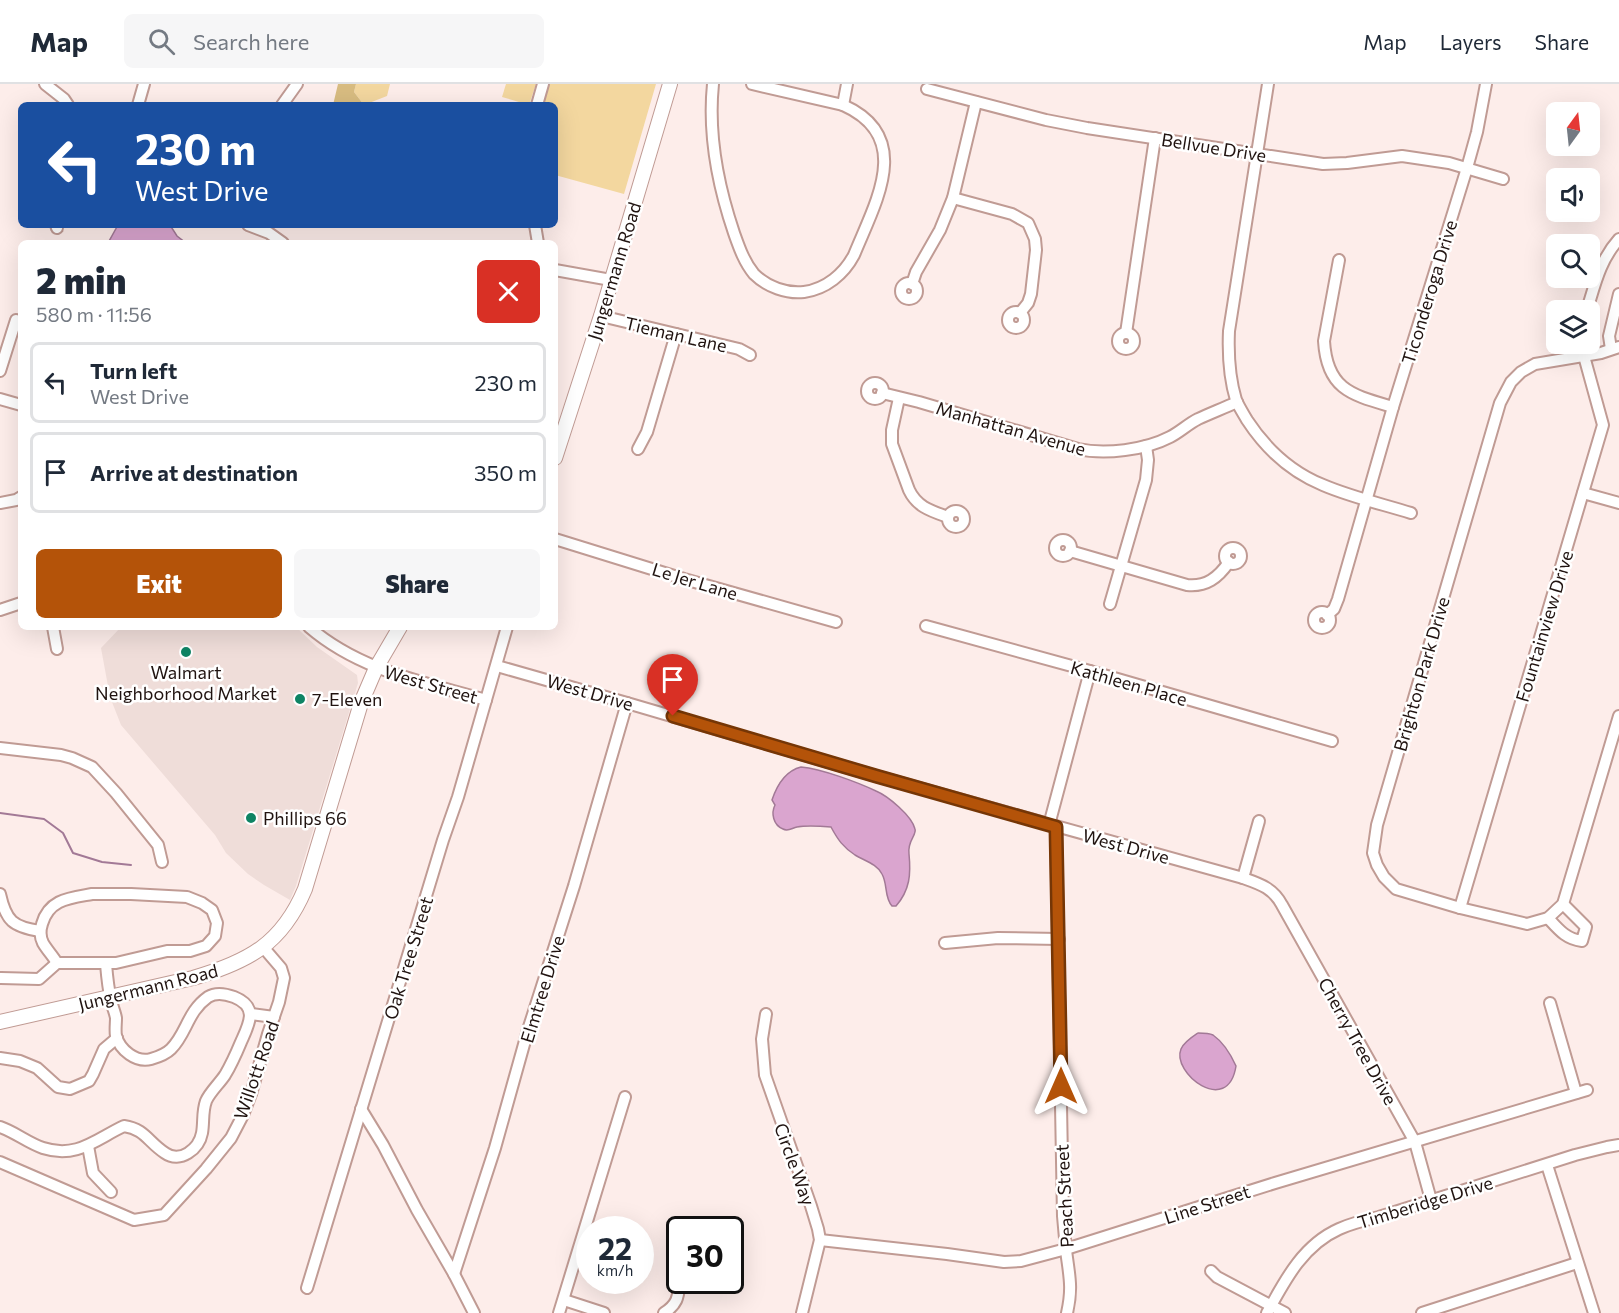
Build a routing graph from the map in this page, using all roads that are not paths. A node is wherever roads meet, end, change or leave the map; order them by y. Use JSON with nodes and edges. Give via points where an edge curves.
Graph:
{"nodes":[{"id":1,"x":45,"y":84,"type":"edge"},
{"id":2,"x":144,"y":84,"type":"edge"},
{"id":3,"x":297,"y":84,"type":"edge"},
{"id":4,"x":543,"y":84,"type":"edge"},
{"id":5,"x":670,"y":84,"type":"edge"},
{"id":6,"x":713,"y":84,"type":"edge"},
{"id":7,"x":752,"y":84,"type":"edge"},
{"id":8,"x":847,"y":84,"type":"edge"},
{"id":9,"x":1268,"y":84,"type":"edge"},
{"id":10,"x":1486,"y":84,"type":"edge"},
{"id":11,"x":927,"y":89,"type":"dead end"},
{"id":12,"x":66,"y":102,"type":"edge"},
{"id":13,"x":139,"y":102,"type":"edge"},
{"id":14,"x":284,"y":102,"type":"edge"},
{"id":15,"x":538,"y":102,"type":"edge"},
{"id":16,"x":976,"y":102,"type":"junction"},
{"id":17,"x":843,"y":105,"type":"junction"},
{"id":18,"x":1155,"y":138,"type":"junction"},
{"id":19,"x":1256,"y":153,"type":"junction"},
{"id":20,"x":1467,"y":168,"type":"junction"},
{"id":21,"x":1503,"y":179,"type":"dead end"},
{"id":22,"x":953,"y":198,"type":"junction"},
{"id":23,"x":256,"y":228,"type":"edge"},
{"id":24,"x":280,"y":240,"type":"edge"},
{"id":25,"x":1619,"y":240,"type":"edge"},
{"id":26,"x":1339,"y":260,"type":"dead end"},
{"id":27,"x":558,"y":270,"type":"edge"},
{"id":28,"x":611,"y":280,"type":"junction"},
{"id":29,"x":912,"y":284,"type":"dead end"},
{"id":30,"x":1619,"y":294,"type":"edge"},
{"id":31,"x":1590,"y":300,"type":"edge"},
{"id":32,"x":1020,"y":313,"type":"dead end"},
{"id":33,"x":601,"y":316,"type":"junction"},
{"id":34,"x":16,"y":320,"type":"dead end"},
{"id":35,"x":1126,"y":333,"type":"dead end"},
{"id":36,"x":676,"y":334,"type":"junction"},
{"id":37,"x":1615,"y":348,"type":"edge"},
{"id":38,"x":750,"y":355,"type":"dead end"},
{"id":39,"x":1584,"y":356,"type":"junction"},
{"id":40,"x":0,"y":371,"type":"edge"},
{"id":41,"x":882,"y":393,"type":"dead end"},
{"id":42,"x":899,"y":398,"type":"junction"},
{"id":43,"x":0,"y":399,"type":"edge"},
{"id":44,"x":1237,"y":402,"type":"junction"},
{"id":45,"x":18,"y":404,"type":"edge"},
{"id":46,"x":1393,"y":407,"type":"junction"},
{"id":47,"x":1146,"y":446,"type":"junction"},
{"id":48,"x":558,"y":449,"type":"edge"},
{"id":49,"x":638,"y":449,"type":"dead end"},
{"id":50,"x":1583,"y":493,"type":"junction"},
{"id":51,"x":18,"y":498,"type":"edge"},
{"id":52,"x":1368,"y":500,"type":"junction"},
{"id":53,"x":0,"y":503,"type":"edge"},
{"id":54,"x":1619,"y":503,"type":"edge"},
{"id":55,"x":1412,"y":513,"type":"dead end"},
{"id":56,"x":948,"y":517,"type":"dead end"},
{"id":57,"x":558,"y":540,"type":"edge"},
{"id":58,"x":1070,"y":550,"type":"dead end"},
{"id":59,"x":1228,"y":562,"type":"dead end"},
{"id":60,"x":1121,"y":566,"type":"junction"},
{"id":61,"x":18,"y":604,"type":"edge"},
{"id":62,"x":1110,"y":604,"type":"dead end"},
{"id":63,"x":0,"y":610,"type":"edge"},
{"id":64,"x":1328,"y":615,"type":"dead end"},
{"id":65,"x":836,"y":622,"type":"dead end"},
{"id":66,"x":926,"y":626,"type":"dead end"},
{"id":67,"x":54,"y":630,"type":"edge"},
{"id":68,"x":313,"y":630,"type":"edge"},
{"id":69,"x":398,"y":630,"type":"edge"},
{"id":70,"x":506,"y":630,"type":"edge"},
{"id":71,"x":57,"y":649,"type":"dead end"},
{"id":72,"x":497,"y":666,"type":"junction"},
{"id":73,"x":376,"y":668,"type":"junction"},
{"id":74,"x":1090,"y":671,"type":"junction"},
{"id":75,"x":486,"y":700,"type":"junction"},
{"id":76,"x":627,"y":703,"type":"junction"},
{"id":77,"x":1619,"y":716,"type":"edge"},
{"id":78,"x":1332,"y":741,"type":"dead end"},
{"id":79,"x":0,"y":748,"type":"edge"},
{"id":80,"x":1259,"y":822,"type":"dead end"},
{"id":81,"x":1053,"y":826,"type":"junction"},
{"id":82,"x":162,"y":862,"type":"dead end"},
{"id":83,"x":1243,"y":878,"type":"junction"},
{"id":84,"x":1270,"y":889,"type":"joint"},
{"id":85,"x":0,"y":894,"type":"edge"},
{"id":86,"x":1563,"y":904,"type":"junction"},
{"id":87,"x":1460,"y":908,"type":"junction"},
{"id":88,"x":1548,"y":918,"type":"junction"},
{"id":89,"x":40,"y":931,"type":"junction"},
{"id":90,"x":1059,"y":939,"type":"junction"},
{"id":91,"x":945,"y":943,"type":"dead end"},
{"id":92,"x":264,"y":947,"type":"junction"},
{"id":93,"x":57,"y":963,"type":"junction"},
{"id":94,"x":106,"y":964,"type":"junction"},
{"id":95,"x":1,"y":978,"type":"edge"},
{"id":96,"x":110,"y":998,"type":"junction"},
{"id":97,"x":1550,"y":1003,"type":"dead end"},
{"id":98,"x":251,"y":1014,"type":"junction"},
{"id":99,"x":766,"y":1014,"type":"dead end"},
{"id":100,"x":274,"y":1017,"type":"junction"},
{"id":101,"x":0,"y":1023,"type":"edge"},
{"id":102,"x":117,"y":1038,"type":"junction"},
{"id":103,"x":0,"y":1058,"type":"edge"},
{"id":104,"x":625,"y":1097,"type":"dead end"},
{"id":105,"x":361,"y":1109,"type":"junction"},
{"id":106,"x":0,"y":1127,"type":"edge"},
{"id":107,"x":1415,"y":1142,"type":"junction"},
{"id":108,"x":1619,"y":1145,"type":"edge"},
{"id":109,"x":88,"y":1146,"type":"junction"},
{"id":110,"x":0,"y":1162,"type":"edge"},
{"id":111,"x":1547,"y":1165,"type":"junction"},
{"id":112,"x":111,"y":1192,"type":"dead end"},
{"id":113,"x":1431,"y":1200,"type":"junction"},
{"id":114,"x":820,"y":1240,"type":"junction"},
{"id":115,"x":1066,"y":1250,"type":"junction"},
{"id":116,"x":1577,"y":1263,"type":"junction"},
{"id":117,"x":1211,"y":1271,"type":"dead end"},
{"id":118,"x":454,"y":1274,"type":"junction"},
{"id":119,"x":307,"y":1288,"type":"dead end"},
{"id":120,"x":678,"y":1294,"type":"edge"},
{"id":121,"x":564,"y":1300,"type":"junction"},
{"id":122,"x":1269,"y":1309,"type":"edge"},
{"id":123,"x":1438,"y":1311,"type":"edge"},
{"id":124,"x":474,"y":1313,"type":"edge"},
{"id":125,"x":559,"y":1313,"type":"edge"},
{"id":126,"x":604,"y":1313,"type":"edge"},
{"id":127,"x":664,"y":1313,"type":"edge"},
{"id":128,"x":802,"y":1313,"type":"edge"},
{"id":129,"x":1067,"y":1313,"type":"edge"},
{"id":130,"x":1286,"y":1313,"type":"edge"},
{"id":131,"x":1422,"y":1313,"type":"edge"},
{"id":132,"x":1594,"y":1313,"type":"edge"}],
"edges":[{"from":1,"to":12,"type":"street"},
{"from":2,"to":13,"type":"street"},
{"from":3,"to":14,"type":"street"},
{"from":4,"to":15,"type":"street"},
{"from":5,"to":28,"type":"main road","name":"Jungermann Road"},
{"from":6,"to":17,"type":"street","via":[[720,182],[738,243],[755,274],[785,291],[810,291],[844,271],[882,185],[883,145],[870,122]]},
{"from":7,"to":17,"type":"street"},
{"from":8,"to":17,"type":"street"},
{"from":9,"to":19,"type":"street"},
{"from":10,"to":20,"type":"street","name":"Ticonderoga Drive"},
{"from":11,"to":16,"type":"street","name":"Bellvue Drive"},
{"from":16,"to":18,"type":"street","name":"Bellvue Drive","via":[[1046,120]]},
{"from":16,"to":22,"type":"street"},
{"from":18,"to":19,"type":"street","name":"Bellvue Drive"},
{"from":18,"to":35,"type":"street"},
{"from":19,"to":20,"type":"street","name":"Bellvue Drive","via":[[1323,164],[1402,156]]},
{"from":19,"to":44,"type":"street","via":[[1229,331]]},
{"from":20,"to":21,"type":"street","name":"Bellvue Drive"},
{"from":20,"to":46,"type":"street","name":"Ticonderoga Drive"},
{"from":22,"to":29,"type":"street"},
{"from":22,"to":32,"type":"street","via":[[1012,214],[1028,223],[1036,250],[1031,294]]},
{"from":23,"to":24,"type":"street"},
{"from":25,"to":31,"type":"street","via":[[1600,268]]},
{"from":26,"to":46,"type":"street","via":[[1324,341],[1328,367],[1338,383],[1353,394]]},
{"from":27,"to":28,"type":"street"},
{"from":28,"to":33,"type":"main road","name":"Jungermann Road"},
{"from":30,"to":37,"type":"street","via":[[1609,336]]},
{"from":33,"to":36,"type":"street","name":"Tieman Lane"},
{"from":33,"to":48,"type":"main road","name":"Jungermann Road"},
{"from":34,"to":40,"type":"street"},
{"from":36,"to":38,"type":"street","name":"Tieman Lane"},
{"from":36,"to":49,"type":"street","via":[[647,432]]},
{"from":37,"to":39,"type":"street","name":"Brighton Park Drive"},
{"from":39,"to":50,"type":"street","name":"Fountainview Drive","via":[[1603,425]]},
{"from":39,"to":87,"type":"street","name":"Brighton Park Drive","via":[[1535,364],[1511,382],[1500,403],[1377,825],[1373,853],[1384,877],[1396,889]]},
{"from":41,"to":42,"type":"street","name":"Manhattan Avenue"},
{"from":42,"to":47,"type":"street","name":"Manhattan Avenue","via":[[1091,452]]},
{"from":42,"to":56,"type":"street","via":[[892,444],[909,490],[922,507]]},
{"from":43,"to":45,"type":"street"},
{"from":44,"to":47,"type":"street","name":"Manhattan Avenue"},
{"from":44,"to":52,"type":"street","via":[[1264,443],[1288,465],[1324,486]]},
{"from":46,"to":52,"type":"street","name":"Ticonderoga Drive"},
{"from":47,"to":60,"type":"street","via":[[1146,480]]},
{"from":50,"to":54,"type":"street"},
{"from":50,"to":87,"type":"street","name":"Fountainview Drive"},
{"from":51,"to":53,"type":"street"},
{"from":52,"to":55,"type":"street"},
{"from":52,"to":64,"type":"street","name":"Ticonderoga Drive","via":[[1338,599]]},
{"from":57,"to":65,"type":"street","name":"Le Jer Lane"},
{"from":58,"to":60,"type":"street"},
{"from":59,"to":60,"type":"street","via":[[1218,576],[1196,586]]},
{"from":60,"to":62,"type":"street"},
{"from":61,"to":63,"type":"street"},
{"from":66,"to":74,"type":"street","name":"Kathleen Place"},
{"from":67,"to":71,"type":"street"},
{"from":68,"to":73,"type":"street","name":"West Street"},
{"from":69,"to":73,"type":"main road","name":"Jungermann Road"},
{"from":70,"to":72,"type":"street","name":"Oak Tree Street"},
{"from":72,"to":75,"type":"street","name":"Oak Tree Street"},
{"from":72,"to":76,"type":"street","name":"West Drive"},
{"from":73,"to":75,"type":"street","name":"West Street"},
{"from":73,"to":92,"type":"main road","name":"Jungermann Road","via":[[361,703],[299,903]]},
{"from":74,"to":78,"type":"street","name":"Kathleen Place"},
{"from":74,"to":81,"type":"street","name":"Peach Street"},
{"from":75,"to":105,"type":"street","name":"Oak Tree Street"},
{"from":76,"to":81,"type":"street","name":"West Drive"},
{"from":76,"to":118,"type":"street","name":"Elmtree Drive"},
{"from":77,"to":86,"type":"street"},
{"from":79,"to":82,"type":"street","via":[[61,755],[92,767],[153,838]]},
{"from":80,"to":83,"type":"street"},
{"from":81,"to":83,"type":"street","name":"West Drive"},
{"from":81,"to":90,"type":"street","name":"Peach Street"},
{"from":83,"to":84,"type":"street","name":"West Drive"},
{"from":84,"to":107,"type":"street","name":"Cherry Tree Drive","via":[[1277,895]]},
{"from":85,"to":89,"type":"street","via":[[3,911],[12,920],[23,928]]},
{"from":86,"to":88,"type":"street"},
{"from":86,"to":88,"type":"street","via":[[1586,927],[1582,941],[1572,940]]},
{"from":87,"to":88,"type":"street","name":"Brighton Park Drive","via":[[1527,924]]},
{"from":89,"to":93,"type":"street","via":[[42,942]]},
{"from":89,"to":94,"type":"street","via":[[53,905],[92,894],[187,897],[212,910],[217,923],[215,936],[206,946]]},
{"from":90,"to":91,"type":"street","via":[[998,938]]},
{"from":90,"to":115,"type":"street","name":"Peach Street"},
{"from":92,"to":96,"type":"main road","name":"Jungermann Road","via":[[223,969]]},
{"from":92,"to":100,"type":"street","name":"Willott Road","via":[[284,978]]},
{"from":93,"to":94,"type":"street"},
{"from":93,"to":95,"type":"street","via":[[39,979]]},
{"from":94,"to":96,"type":"street"},
{"from":96,"to":101,"type":"main road","name":"Jungermann Road"},
{"from":96,"to":102,"type":"street"},
{"from":97,"to":107,"type":"street","name":"Line Street","via":[[1581,1092]]},
{"from":98,"to":100,"type":"street"},
{"from":98,"to":102,"type":"street","via":[[242,1001],[233,997],[210,996],[194,1012],[170,1051],[148,1060],[128,1053]]},
{"from":98,"to":109,"type":"street","via":[[232,1063],[208,1098],[196,1148],[171,1156],[147,1135],[124,1126]]},
{"from":99,"to":114,"type":"street","name":"Circle Way","via":[[762,1039],[765,1075]]},
{"from":100,"to":110,"type":"street","name":"Willott Road","via":[[251,1094],[231,1138],[164,1215],[134,1220]]},
{"from":102,"to":103,"type":"street","via":[[104,1049],[88,1081],[70,1089],[58,1087],[37,1068]]},
{"from":104,"to":121,"type":"street"},
{"from":105,"to":118,"type":"street"},
{"from":105,"to":119,"type":"street","name":"Oak Tree Street"},
{"from":106,"to":109,"type":"street","via":[[44,1148],[62,1151]]},
{"from":107,"to":113,"type":"street","name":"Cherry Tree Drive"},
{"from":107,"to":115,"type":"street","name":"Line Street"},
{"from":108,"to":111,"type":"street","name":"Timberidge Drive"},
{"from":109,"to":112,"type":"street","via":[[93,1173]]},
{"from":111,"to":113,"type":"street","name":"Timberidge Drive"},
{"from":111,"to":116,"type":"street"},
{"from":113,"to":122,"type":"street","name":"Timberidge Drive","via":[[1329,1234],[1299,1261]]},
{"from":114,"to":115,"type":"street","name":"Line Street","via":[[1004,1262]]},
{"from":114,"to":128,"type":"street","name":"Circle Way"},
{"from":115,"to":129,"type":"street","name":"Peach Street","via":[[1071,1280]]},
{"from":116,"to":123,"type":"street"},
{"from":116,"to":132,"type":"street"},
{"from":117,"to":122,"type":"street"},
{"from":118,"to":124,"type":"street"},
{"from":120,"to":127,"type":"street"},
{"from":121,"to":125,"type":"street"},
{"from":121,"to":126,"type":"street"},
{"from":122,"to":130,"type":"street"},
{"from":123,"to":131,"type":"street"}]}
